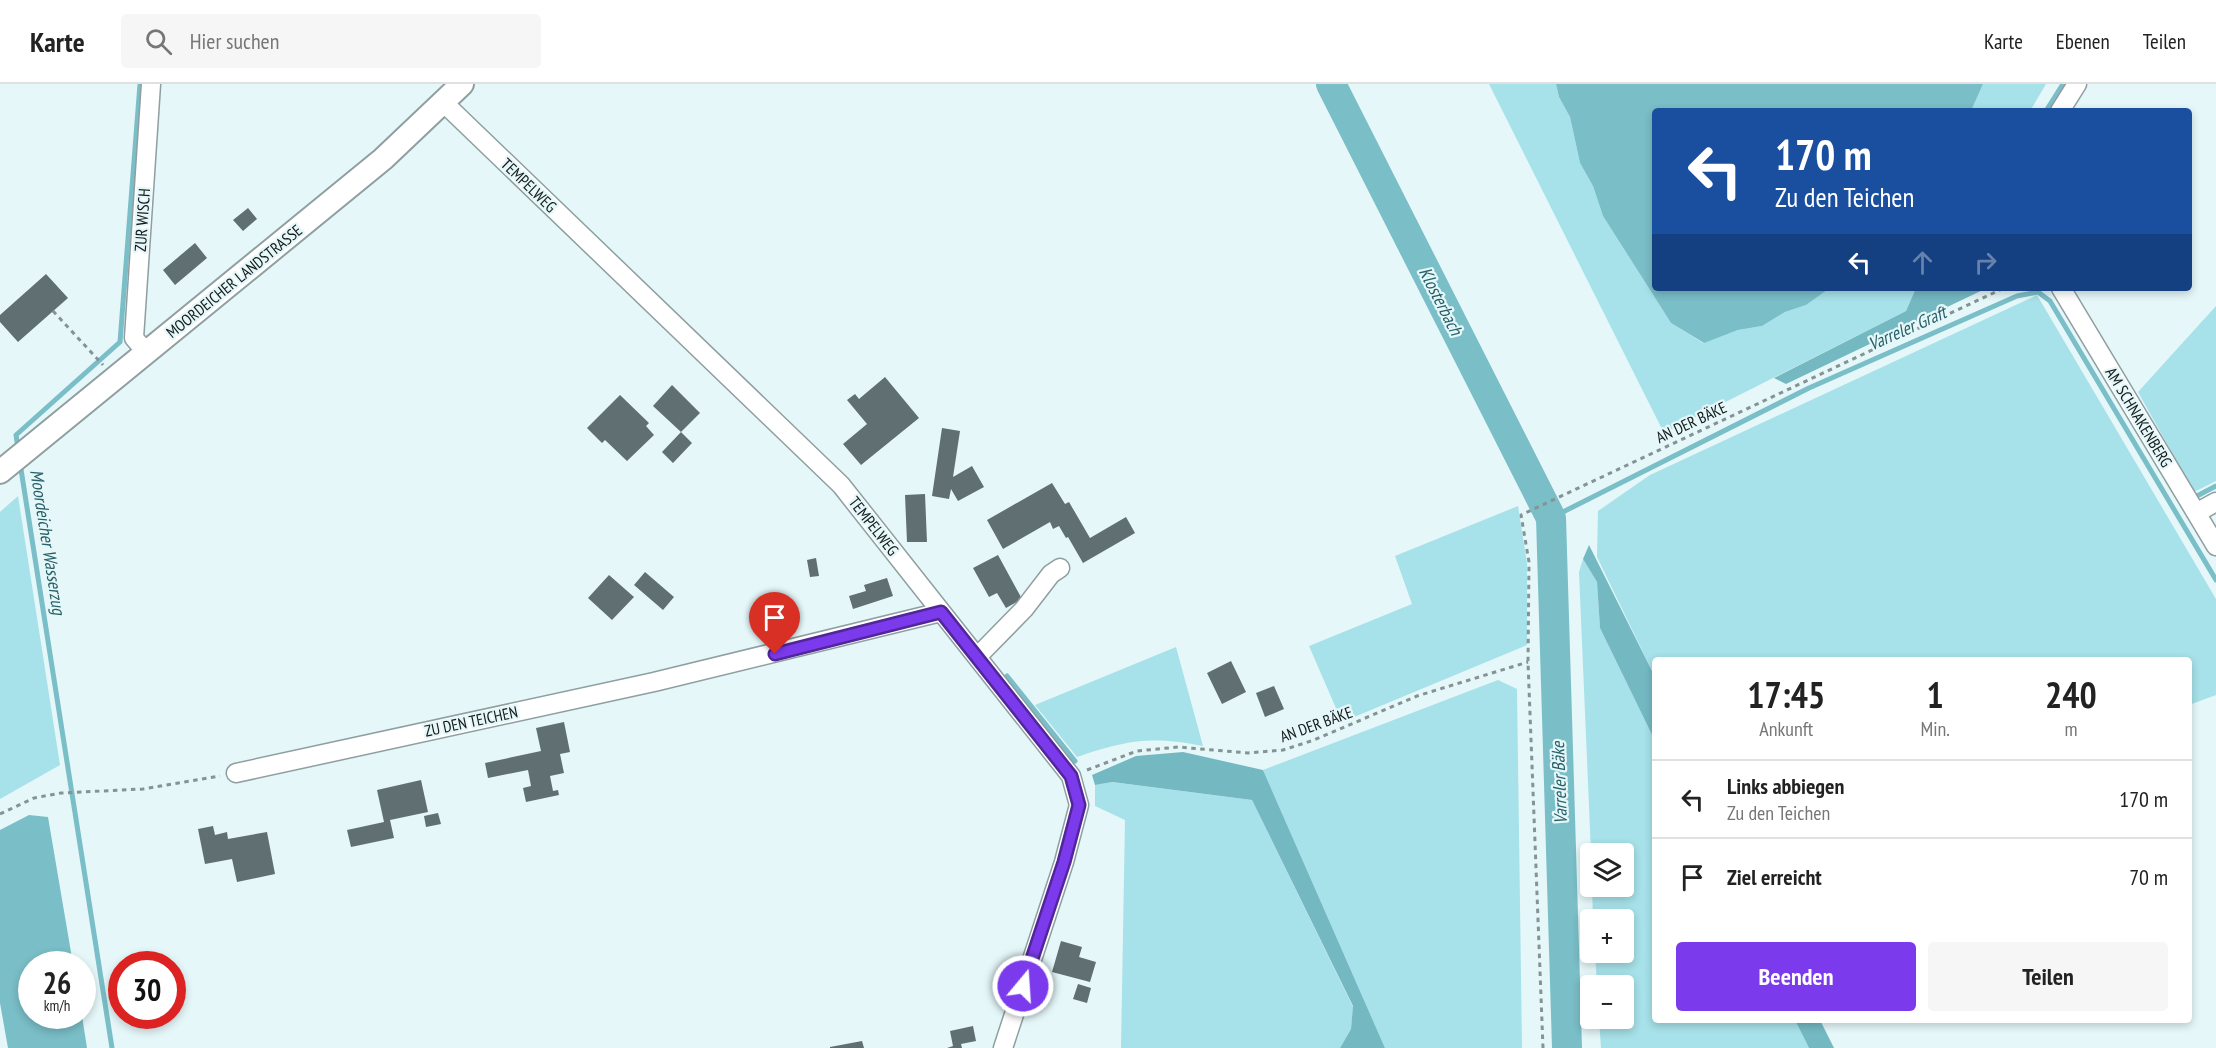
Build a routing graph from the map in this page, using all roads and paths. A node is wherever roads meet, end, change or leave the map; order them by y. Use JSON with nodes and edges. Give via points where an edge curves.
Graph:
{"nodes":[{"id":1,"x":151,"y":84,"type":"edge"},
{"id":2,"x":462,"y":84,"type":"edge"},
{"id":3,"x":2077,"y":84,"type":"edge"},
{"id":4,"x":444,"y":103,"type":"junction"},
{"id":5,"x":2062,"y":108,"type":"edge"},
{"id":6,"x":1998,"y":291,"type":"edge"},
{"id":7,"x":2063,"y":291,"type":"edge"},
{"id":8,"x":53,"y":311,"type":"dead end"},
{"id":9,"x":146,"y":352,"type":"junction"},
{"id":10,"x":104,"y":367,"type":"dead end"},
{"id":11,"x":4,"y":468,"type":"edge"},
{"id":12,"x":2216,"y":502,"type":"edge"},
{"id":13,"x":2196,"y":513,"type":"junction"},
{"id":14,"x":2216,"y":546,"type":"edge"},
{"id":15,"x":1060,"y":568,"type":"dead end"},
{"id":16,"x":941,"y":612,"type":"junction"},
{"id":17,"x":977,"y":657,"type":"junction"},
{"id":18,"x":1528,"y":662,"type":"junction"},
{"id":19,"x":236,"y":773,"type":"joint"},
{"id":20,"x":1071,"y":776,"type":"junction"},
{"id":21,"x":0,"y":814,"type":"edge"},
{"id":22,"x":1003,"y":1048,"type":"edge"},
{"id":23,"x":1544,"y":1048,"type":"edge"}],
"edges":[{"from":1,"to":9,"type":"street","name":"ZUR WISCH","via":[[134,338]]},
{"from":2,"to":4,"type":"main road","name":"MOORDEICHER LANDSTRASSE"},
{"from":3,"to":5,"type":"street"},
{"from":4,"to":9,"type":"main road","name":"MOORDEICHER LANDSTRASSE","via":[[308,222]]},
{"from":4,"to":16,"type":"street","name":"TEMPELWEG","via":[[841,485]]},
{"from":6,"to":18,"type":"path","name":"AN DER BÄKE","via":[[1521,515],[1529,562]]},
{"from":7,"to":13,"type":"street","name":"AM SCHNAKENBERG"},
{"from":8,"to":10,"type":"path"},
{"from":9,"to":11,"type":"main road","name":"MOORDEICHER LANDSTRASSE"},
{"from":12,"to":13,"type":"street"},
{"from":13,"to":14,"type":"street","name":"AM SCHNAKENBERG"},
{"from":15,"to":17,"type":"street"},
{"from":16,"to":17,"type":"street","name":"TEMPELWEG"},
{"from":16,"to":19,"type":"street","name":"ZU DEN TEICHEN","via":[[654,682]]},
{"from":17,"to":20,"type":"street","name":"TEMPELWEG"},
{"from":18,"to":20,"type":"path","name":"AN DER BÄKE","via":[[1417,696],[1299,746],[1265,753],[1178,747],[1137,751]]},
{"from":18,"to":23,"type":"path","name":"AN DER BÄKE"},
{"from":19,"to":21,"type":"path","via":[[142,789],[61,793],[34,798]]},
{"from":20,"to":22,"type":"street","name":"TEMPELWEG","via":[[1078,795],[1076,816]]}]}
